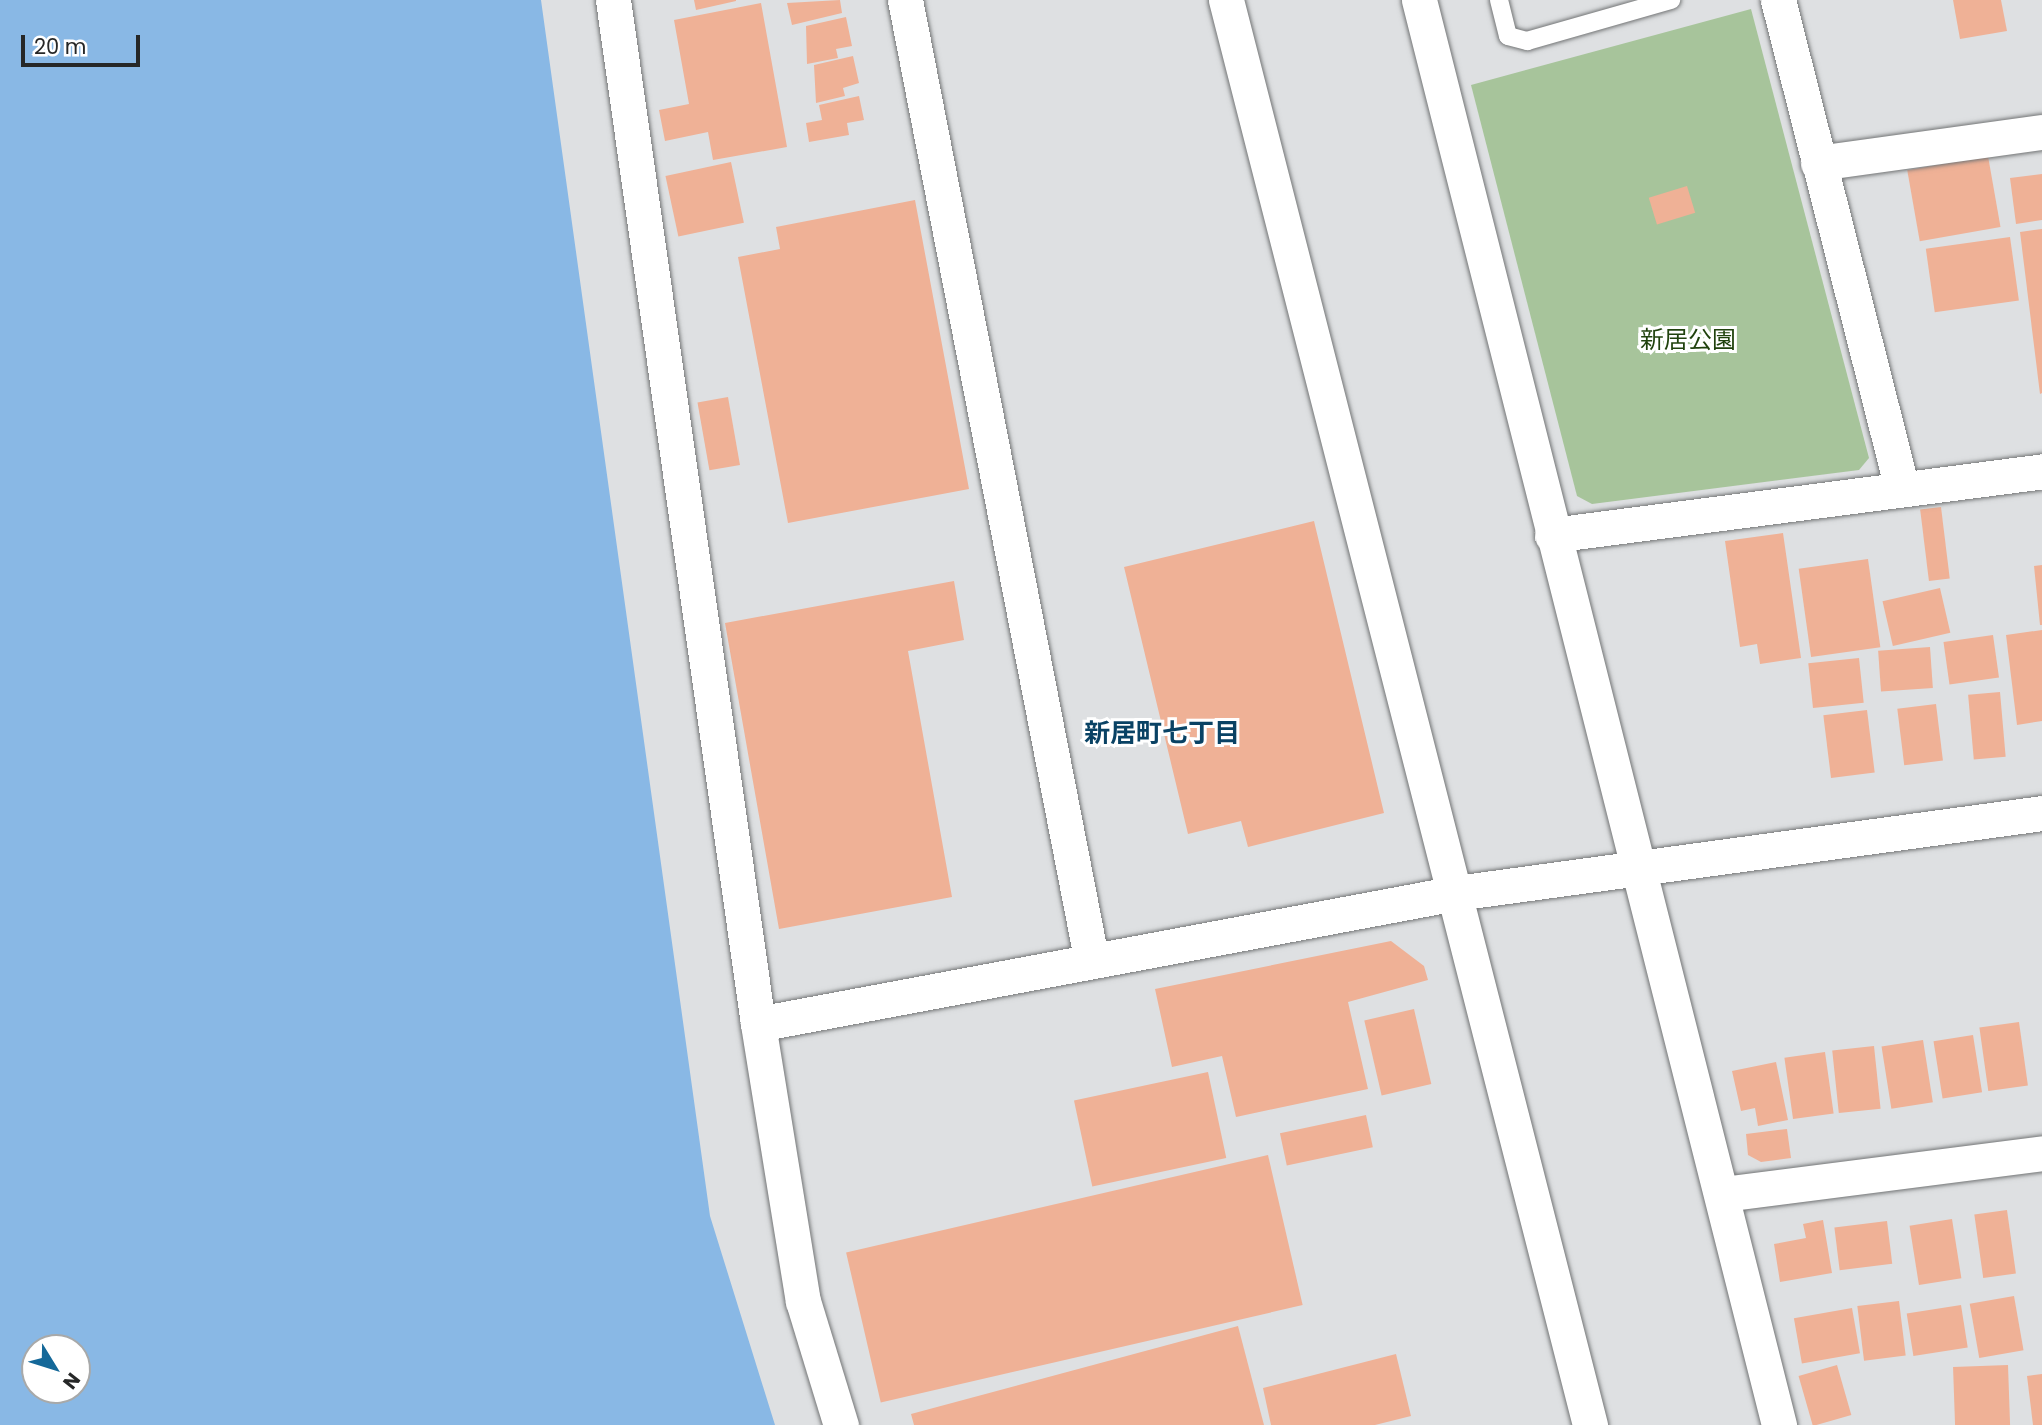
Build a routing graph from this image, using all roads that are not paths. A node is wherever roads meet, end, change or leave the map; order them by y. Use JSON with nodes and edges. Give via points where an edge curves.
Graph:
{"nodes":[{"id":1,"x":613,"y":0,"type":"edge"},
{"id":2,"x":905,"y":0,"type":"edge"},
{"id":3,"x":1226,"y":0,"type":"edge"},
{"id":4,"x":1419,"y":0,"type":"edge"},
{"id":5,"x":1499,"y":0,"type":"edge"},
{"id":6,"x":1671,"y":0,"type":"edge"},
{"id":7,"x":1777,"y":0,"type":"edge"},
{"id":8,"x":2042,"y":132,"type":"edge"},
{"id":9,"x":1818,"y":163,"type":"junction"},
{"id":10,"x":2042,"y":471,"type":"edge"},
{"id":11,"x":1902,"y":489,"type":"junction"},
{"id":12,"x":1552,"y":535,"type":"junction"},
{"id":13,"x":2042,"y":813,"type":"edge"},
{"id":14,"x":1636,"y":866,"type":"junction"},
{"id":15,"x":1457,"y":893,"type":"junction"},
{"id":16,"x":1091,"y":958,"type":"junction"},
{"id":17,"x":758,"y":1024,"type":"junction"},
{"id":18,"x":2042,"y":1153,"type":"edge"},
{"id":19,"x":1724,"y":1194,"type":"junction"},
{"id":20,"x":841,"y":1425,"type":"edge"},
{"id":21,"x":1590,"y":1425,"type":"edge"},
{"id":22,"x":1779,"y":1425,"type":"edge"}],
"edges":[{"from":1,"to":17,"type":"street"},
{"from":2,"to":16,"type":"street"},
{"from":3,"to":15,"type":"street"},
{"from":4,"to":12,"type":"street"},
{"from":5,"to":6,"type":"lane","via":[[1508,36],[1527,41]]},
{"from":7,"to":9,"type":"street"},
{"from":8,"to":9,"type":"street"},
{"from":9,"to":11,"type":"street"},
{"from":10,"to":11,"type":"street"},
{"from":11,"to":12,"type":"street"},
{"from":12,"to":14,"type":"street"},
{"from":13,"to":14,"type":"street"},
{"from":14,"to":15,"type":"street"},
{"from":14,"to":19,"type":"street"},
{"from":15,"to":16,"type":"street"},
{"from":15,"to":21,"type":"street"},
{"from":16,"to":17,"type":"street"},
{"from":17,"to":20,"type":"street","via":[[803,1301]]},
{"from":18,"to":19,"type":"street"},
{"from":19,"to":22,"type":"street"}]}
